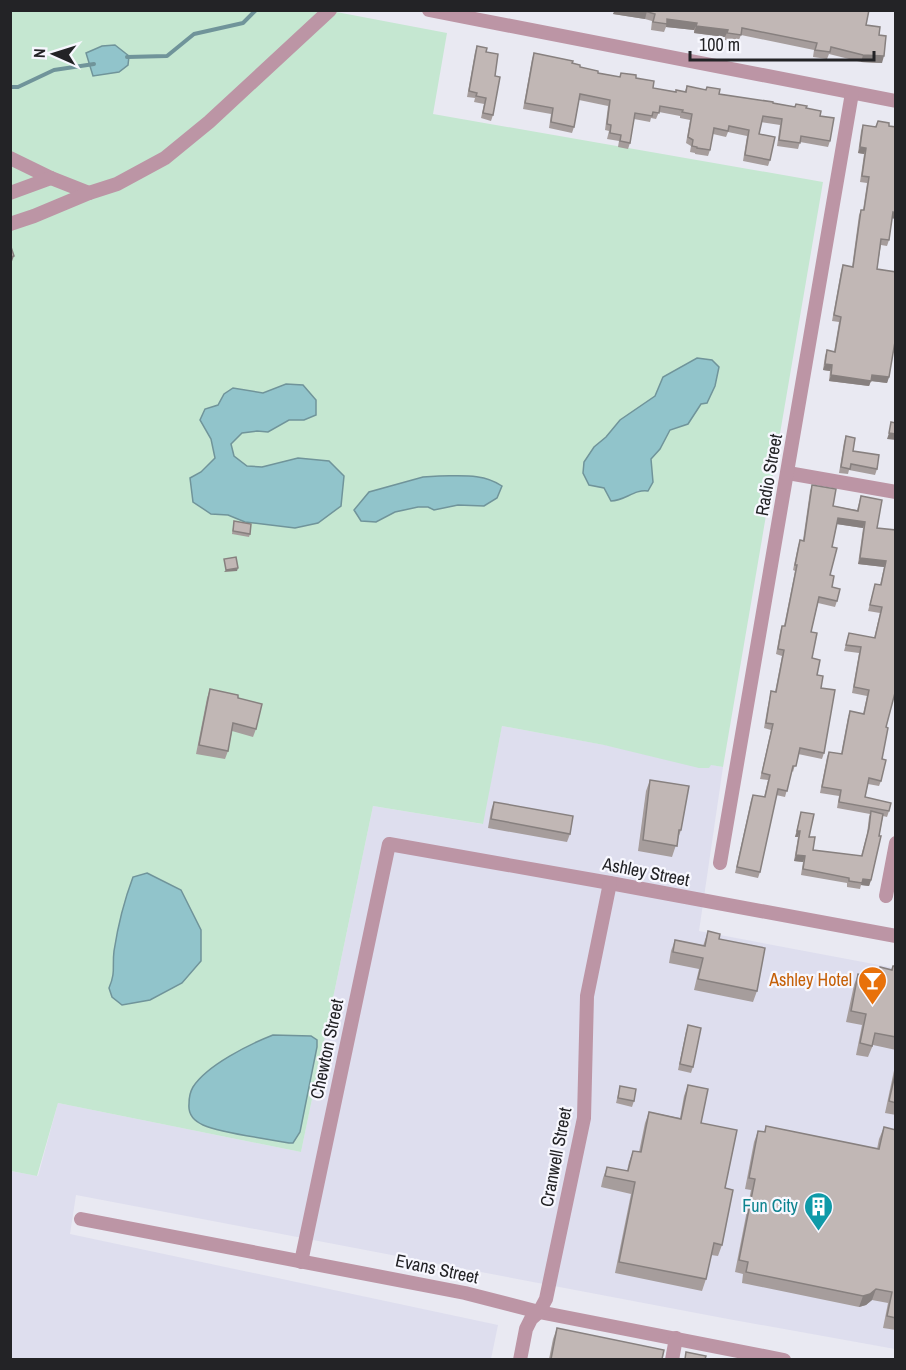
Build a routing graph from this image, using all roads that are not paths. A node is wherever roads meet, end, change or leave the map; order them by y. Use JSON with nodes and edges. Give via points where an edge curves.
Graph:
{"nodes":[{"id":1,"x":330,"y":10,"type":"edge"},
{"id":2,"x":429,"y":10,"type":"edge"},
{"id":3,"x":852,"y":93,"type":"junction"},
{"id":4,"x":896,"y":101,"type":"edge"},
{"id":5,"x":13,"y":161,"type":"edge"},
{"id":6,"x":51,"y":178,"type":"junction"},
{"id":7,"x":10,"y":193,"type":"edge"},
{"id":8,"x":89,"y":193,"type":"junction"},
{"id":9,"x":10,"y":224,"type":"edge"},
{"id":10,"x":788,"y":473,"type":"junction"},
{"id":11,"x":896,"y":492,"type":"edge"},
{"id":12,"x":896,"y":843,"type":"edge"},
{"id":13,"x":389,"y":844,"type":"joint"},
{"id":14,"x":720,"y":863,"type":"dead end"},
{"id":15,"x":610,"y":883,"type":"junction"},
{"id":16,"x":886,"y":896,"type":"dead end"},
{"id":17,"x":896,"y":936,"type":"edge"},
{"id":18,"x":81,"y":1219,"type":"dead end"},
{"id":19,"x":301,"y":1262,"type":"junction"},
{"id":20,"x":539,"y":1312,"type":"junction"},
{"id":21,"x":676,"y":1338,"type":"junction"},
{"id":22,"x":520,"y":1359,"type":"edge"},
{"id":23,"x":672,"y":1359,"type":"edge"},
{"id":24,"x":784,"y":1359,"type":"edge"}],
"edges":[{"from":1,"to":8,"type":"street","via":[[165,158],[117,184]]},
{"from":2,"to":3,"type":"street"},
{"from":3,"to":4,"type":"street"},
{"from":3,"to":10,"type":"street","name":"Radio Street"},
{"from":5,"to":6,"type":"street"},
{"from":6,"to":7,"type":"street"},
{"from":6,"to":8,"type":"street"},
{"from":8,"to":9,"type":"street"},
{"from":10,"to":11,"type":"street"},
{"from":10,"to":14,"type":"street","name":"Radio Street"},
{"from":12,"to":16,"type":"street"},
{"from":13,"to":15,"type":"street","name":"Ashley Street"},
{"from":13,"to":19,"type":"street","name":"Chewton Street"},
{"from":15,"to":17,"type":"street","name":"Ashley Street"},
{"from":15,"to":20,"type":"street","name":"Cranwell Street","via":[[586,1004],[584,1118],[546,1299]]},
{"from":18,"to":19,"type":"street","name":"Evans Street"},
{"from":19,"to":20,"type":"street","name":"Evans Street","via":[[465,1293]]},
{"from":20,"to":21,"type":"street","name":"Evans Street"},
{"from":20,"to":22,"type":"street","name":"Cranwell Street","via":[[526,1329]]},
{"from":21,"to":23,"type":"street"},
{"from":21,"to":24,"type":"street","name":"Evans Street"}]}
